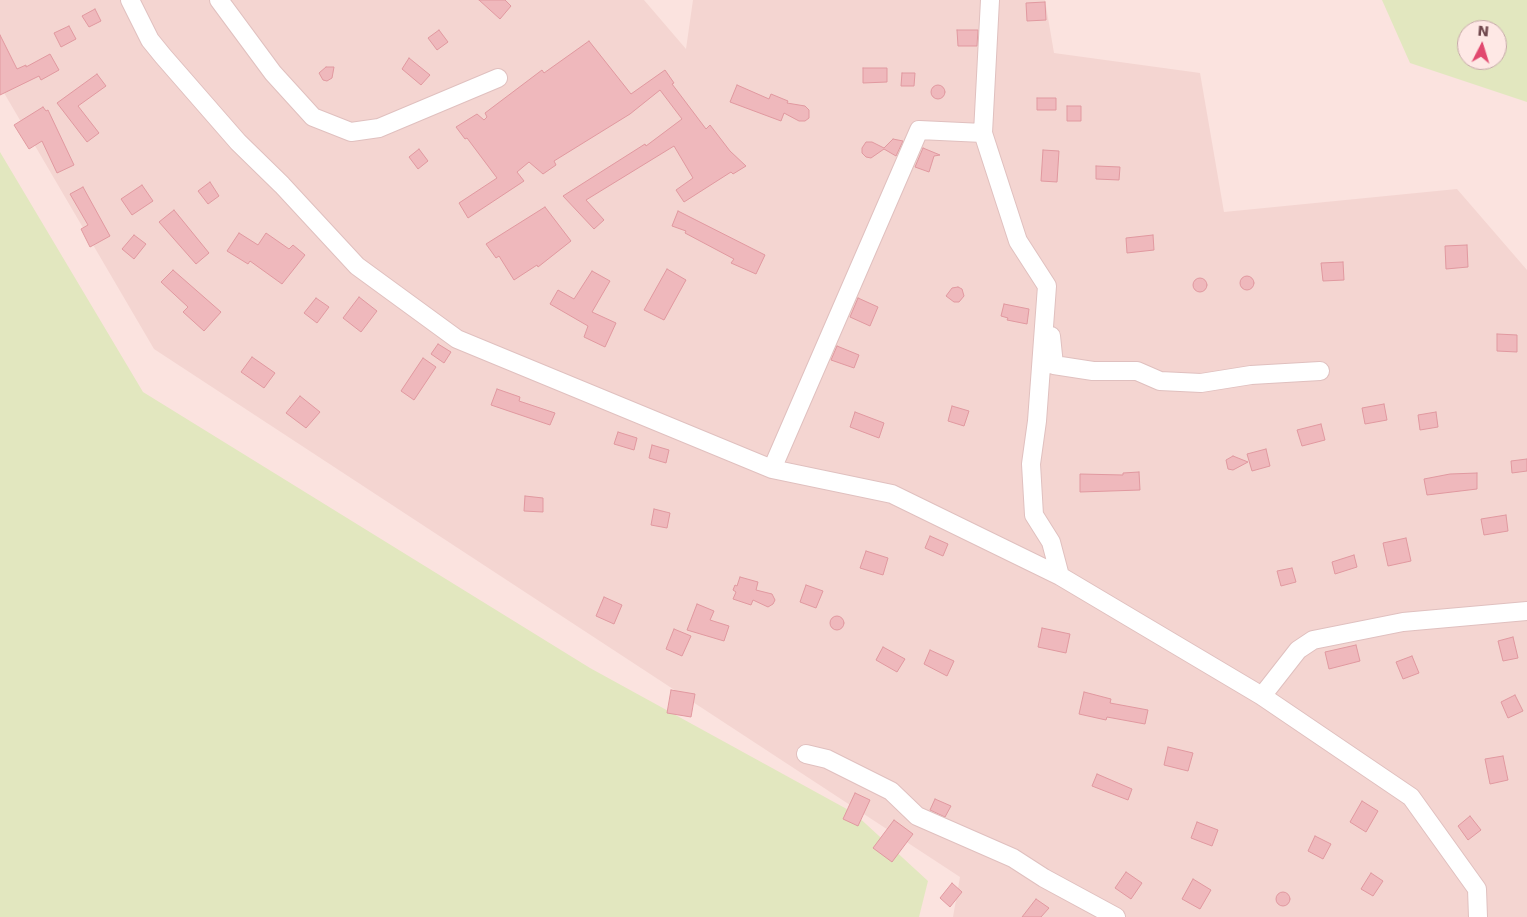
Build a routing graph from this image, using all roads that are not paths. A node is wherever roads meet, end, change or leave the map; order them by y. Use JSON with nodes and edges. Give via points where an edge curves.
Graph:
{"nodes":[{"id":1,"x":130,"y":0,"type":"edge"},
{"id":2,"x":219,"y":0,"type":"edge"},
{"id":3,"x":990,"y":0,"type":"edge"},
{"id":4,"x":498,"y":78,"type":"dead end"},
{"id":5,"x":983,"y":133,"type":"junction"},
{"id":6,"x":1047,"y":286,"type":"junction"},
{"id":7,"x":1320,"y":371,"type":"dead end"},
{"id":8,"x":772,"y":469,"type":"junction"},
{"id":9,"x":1060,"y":576,"type":"junction"},
{"id":10,"x":1527,"y":611,"type":"edge"},
{"id":11,"x":1262,"y":696,"type":"junction"},
{"id":12,"x":806,"y":754,"type":"dead end"},
{"id":13,"x":1116,"y":917,"type":"edge"},
{"id":14,"x":1478,"y":917,"type":"edge"}],
"edges":[{"from":1,"to":8,"type":"street","via":[[150,40],[182,78],[238,142],[357,266],[373,278],[457,339]]},
{"from":2,"to":4,"type":"street","via":[[273,73],[312,117],[351,132],[379,128]]},
{"from":3,"to":5,"type":"street"},
{"from":5,"to":6,"type":"street","via":[[1018,241]]},
{"from":5,"to":8,"type":"street","via":[[919,130]]},
{"from":6,"to":7,"type":"street","via":[[1054,365],[1093,372],[1137,371],[1160,381],[1201,382]]},
{"from":6,"to":9,"type":"street","via":[[1031,464],[1034,515],[1051,542]]},
{"from":8,"to":9,"type":"street","via":[[892,494]]},
{"from":9,"to":11,"type":"street"},
{"from":10,"to":11,"type":"street","via":[[1403,622],[1313,640],[1298,650]]},
{"from":11,"to":14,"type":"street","via":[[1411,797],[1477,889]]},
{"from":12,"to":13,"type":"street","via":[[827,759],[891,791],[917,816],[1013,858]]}]}
